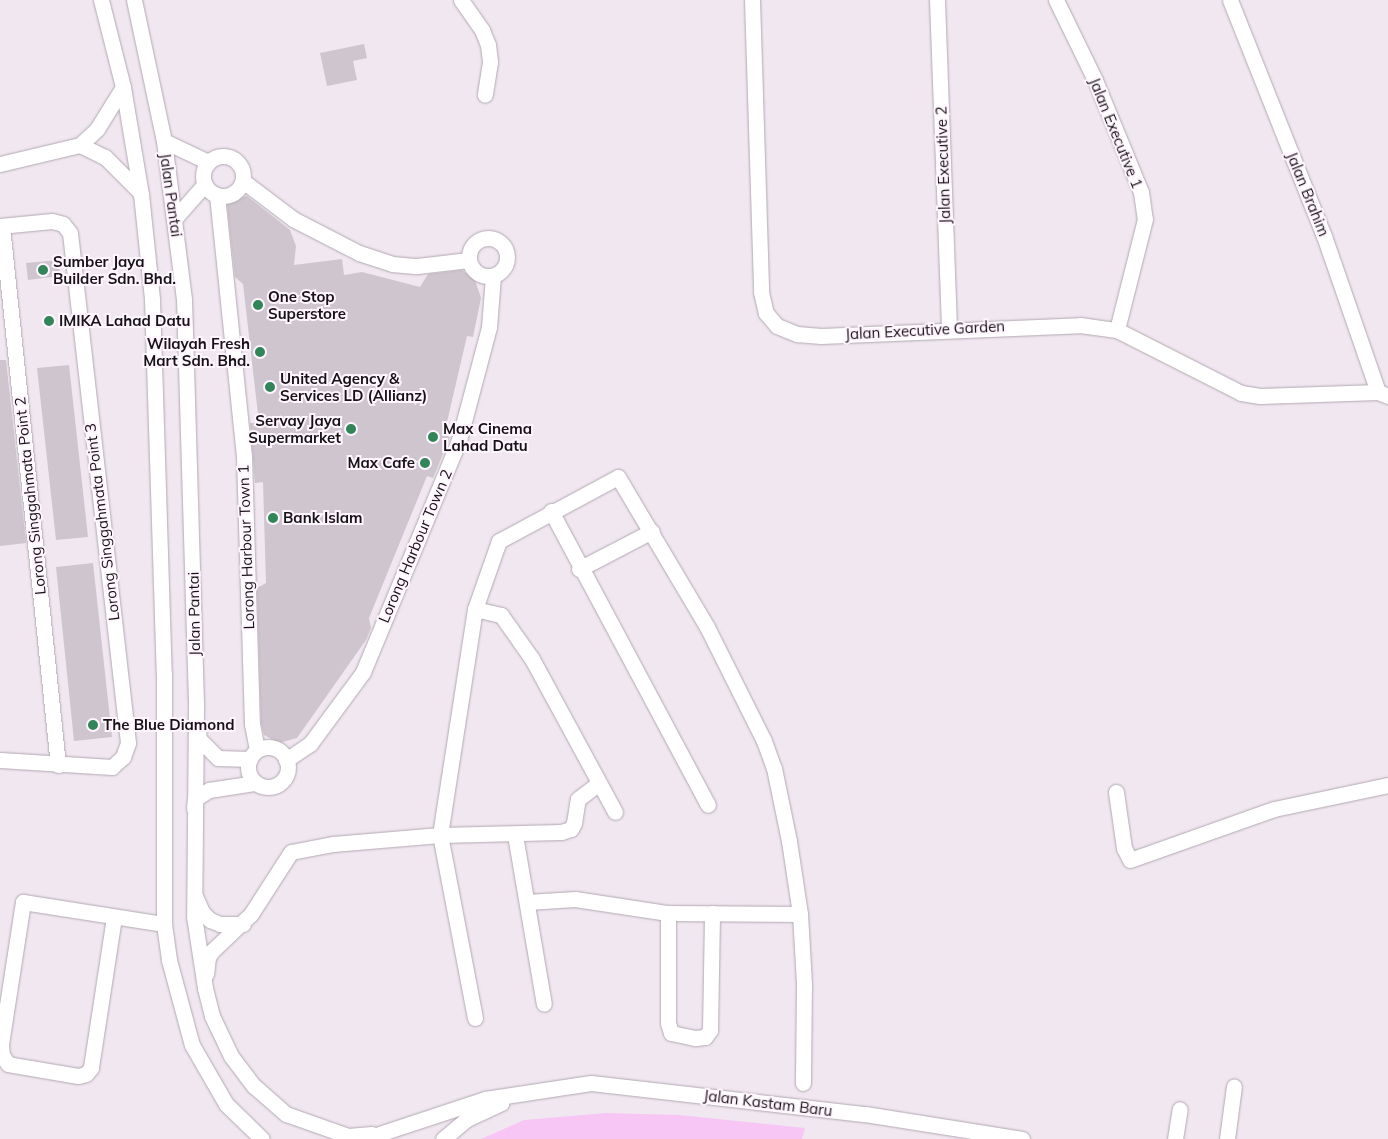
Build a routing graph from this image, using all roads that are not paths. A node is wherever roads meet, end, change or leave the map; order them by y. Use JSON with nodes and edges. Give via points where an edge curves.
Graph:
{"nodes":[{"id":1,"x":101,"y":0,"type":"edge"},
{"id":2,"x":134,"y":0,"type":"edge"},
{"id":3,"x":461,"y":0,"type":"edge"},
{"id":4,"x":752,"y":0,"type":"edge"},
{"id":5,"x":937,"y":0,"type":"edge"},
{"id":6,"x":1056,"y":0,"type":"edge"},
{"id":7,"x":1230,"y":0,"type":"edge"},
{"id":8,"x":123,"y":87,"type":"junction"},
{"id":9,"x":485,"y":95,"type":"dead end"},
{"id":10,"x":164,"y":141,"type":"junction"},
{"id":11,"x":80,"y":145,"type":"junction"},
{"id":12,"x":208,"y":162,"type":"junction"},
{"id":13,"x":0,"y":164,"type":"edge"},
{"id":14,"x":243,"y":181,"type":"junction"},
{"id":15,"x":205,"y":184,"type":"junction"},
{"id":16,"x":141,"y":194,"type":"junction"},
{"id":17,"x":216,"y":195,"type":"junction"},
{"id":18,"x":175,"y":218,"type":"junction"},
{"id":19,"x":1,"y":226,"type":"edge"},
{"id":20,"x":468,"y":260,"type":"junction"},
{"id":21,"x":493,"y":276,"type":"junction"},
{"id":22,"x":949,"y":329,"type":"junction"},
{"id":23,"x":1117,"y":330,"type":"junction"},
{"id":24,"x":1383,"y":394,"type":"edge"},
{"id":25,"x":551,"y":511,"type":"junction"},
{"id":26,"x":652,"y":530,"type":"junction"},
{"id":27,"x":580,"y":569,"type":"junction"},
{"id":28,"x":475,"y":610,"type":"junction"},
{"id":29,"x":196,"y":706,"type":"junction"},
{"id":30,"x":254,"y":754,"type":"junction"},
{"id":31,"x":0,"y":758,"type":"edge"},
{"id":32,"x":286,"y":760,"type":"junction"},
{"id":33,"x":58,"y":765,"type":"junction"},
{"id":34,"x":255,"y":783,"type":"junction"},
{"id":35,"x":599,"y":783,"type":"junction"},
{"id":36,"x":1388,"y":785,"type":"edge"},
{"id":37,"x":1116,"y":792,"type":"dead end"},
{"id":38,"x":708,"y":805,"type":"dead end"},
{"id":39,"x":615,"y":812,"type":"dead end"},
{"id":40,"x":192,"y":820,"type":"junction"},
{"id":41,"x":515,"y":834,"type":"junction"},
{"id":42,"x":440,"y":835,"type":"junction"},
{"id":43,"x":194,"y":890,"type":"junction"},
{"id":44,"x":527,"y":902,"type":"junction"},
{"id":45,"x":668,"y":913,"type":"junction"},
{"id":46,"x":712,"y":913,"type":"junction"},
{"id":47,"x":800,"y":914,"type":"junction"},
{"id":48,"x":114,"y":917,"type":"junction"},
{"id":49,"x":164,"y":924,"type":"junction"},
{"id":50,"x":243,"y":924,"type":"junction"},
{"id":51,"x":205,"y":988,"type":"junction"},
{"id":52,"x":544,"y":1004,"type":"dead end"},
{"id":53,"x":475,"y":1018,"type":"dead end"},
{"id":54,"x":803,"y":1084,"type":"dead end"},
{"id":55,"x":1234,"y":1086,"type":"dead end"},
{"id":56,"x":513,"y":1097,"type":"junction"},
{"id":57,"x":1180,"y":1109,"type":"dead end"},
{"id":58,"x":370,"y":1136,"type":"edge"},
{"id":59,"x":262,"y":1139,"type":"edge"},
{"id":60,"x":397,"y":1139,"type":"edge"},
{"id":61,"x":443,"y":1139,"type":"edge"},
{"id":62,"x":1022,"y":1139,"type":"edge"},
{"id":63,"x":1174,"y":1139,"type":"edge"},
{"id":64,"x":1227,"y":1139,"type":"edge"}],
"edges":[{"from":1,"to":8,"type":"street","name":"Jalan Pantai"},
{"from":2,"to":10,"type":"street","name":"Jalan Pantai"},
{"from":3,"to":9,"type":"street","via":[[482,30],[488,45],[490,62]]},
{"from":4,"to":22,"type":"street","name":"Jalan Executive Garden","via":[[761,292],[766,313],[777,326],[797,334]]},
{"from":5,"to":22,"type":"street","name":"Jalan Executive 2"},
{"from":6,"to":23,"type":"street","name":"Jalan Executive 1","via":[[1095,80],[1141,192],[1146,219]]},
{"from":7,"to":24,"type":"street","name":"Jalan Brahim"},
{"from":8,"to":11,"type":"street","via":[[97,129]]},
{"from":8,"to":16,"type":"street","name":"Jalan Pantai"},
{"from":10,"to":12,"type":"street"},
{"from":10,"to":18,"type":"street","name":"Jalan Pantai"},
{"from":11,"to":13,"type":"street"},
{"from":11,"to":16,"type":"street","via":[[105,157]]},
{"from":12,"to":14,"type":"street","via":[[220,156],[233,158],[242,168]]},
{"from":12,"to":15,"type":"street","via":[[203,173]]},
{"from":14,"to":17,"type":"street","via":[[230,195]]},
{"from":14,"to":20,"type":"street","via":[[293,219],[359,253],[392,264],[417,266]]},
{"from":15,"to":17,"type":"street"},
{"from":15,"to":18,"type":"street"},
{"from":16,"to":49,"type":"street","name":"Jalan Pantai","via":[[154,354],[164,674]]},
{"from":17,"to":30,"type":"street","name":"Lorong Harbour Town 1","via":[[244,456]]},
{"from":18,"to":29,"type":"street","name":"Jalan Pantai","via":[[187,348]]},
{"from":19,"to":33,"type":"street","name":"Lorong Singgahmata Point 2"},
{"from":19,"to":33,"type":"street","name":"Lorong Singgahmata Point 3","via":[[52,221],[63,224],[70,233],[128,742],[124,757],[112,767]]},
{"from":20,"to":21,"type":"street","via":[[477,273]]},
{"from":20,"to":21,"type":"street","via":[[473,244],[487,237],[495,238],[502,243],[508,258],[500,272]]},
{"from":21,"to":32,"type":"street","name":"Lorong Harbour Town 2","via":[[489,327],[459,440],[363,672],[310,744]]},
{"from":22,"to":23,"type":"street","name":"Jalan Executive Garden","via":[[1080,325]]},
{"from":23,"to":24,"type":"street","name":"Jalan Executive Garden","via":[[1241,393],[1260,396]]},
{"from":25,"to":26,"type":"street","via":[[618,477]]},
{"from":25,"to":27,"type":"street"},
{"from":25,"to":28,"type":"street","via":[[498,541]]},
{"from":26,"to":27,"type":"street"},
{"from":26,"to":47,"type":"street","via":[[707,627],[764,741],[774,768],[790,841]]},
{"from":27,"to":38,"type":"street"},
{"from":28,"to":35,"type":"street","via":[[501,615],[532,659]]},
{"from":28,"to":42,"type":"street"},
{"from":29,"to":30,"type":"street","via":[[199,739],[209,751],[218,758]]},
{"from":29,"to":40,"type":"street","name":"Jalan Pantai"},
{"from":30,"to":32,"type":"street","via":[[271,748]]},
{"from":30,"to":34,"type":"street","via":[[248,772]]},
{"from":31,"to":33,"type":"street","name":"Lorong Singgahmata Point 3"},
{"from":32,"to":34,"type":"street","via":[[287,773],[280,783],[267,787]]},
{"from":34,"to":40,"type":"street","via":[[209,790],[194,800]]},
{"from":35,"to":39,"type":"street"},
{"from":35,"to":41,"type":"street","via":[[578,799],[571,829],[549,834]]},
{"from":36,"to":37,"type":"street","via":[[1274,809],[1130,860],[1124,848]]},
{"from":40,"to":43,"type":"street","name":"Jalan Pantai"},
{"from":41,"to":42,"type":"street"},
{"from":41,"to":44,"type":"street"},
{"from":42,"to":50,"type":"street","via":[[334,844],[291,852]]},
{"from":42,"to":53,"type":"street"},
{"from":43,"to":50,"type":"street","via":[[196,901],[210,920],[232,926]]},
{"from":43,"to":51,"type":"street","name":"Jalan Pantai","via":[[195,930]]},
{"from":44,"to":45,"type":"street","via":[[575,899]]},
{"from":44,"to":52,"type":"street"},
{"from":45,"to":46,"type":"street"},
{"from":45,"to":46,"type":"street","via":[[668,1023],[671,1033],[695,1038],[705,1037],[710,1030]]},
{"from":46,"to":47,"type":"street"},
{"from":47,"to":54,"type":"street","via":[[804,984]]},
{"from":48,"to":48,"type":"street","via":[[23,902],[2,1055],[8,1064],[78,1076],[91,1068]]},
{"from":48,"to":49,"type":"street"},
{"from":49,"to":59,"type":"street","name":"Jalan Pantai","via":[[169,960],[192,1045],[226,1104]]},
{"from":50,"to":51,"type":"street","via":[[208,957]]},
{"from":51,"to":58,"type":"street","name":"Jalan Pantai","via":[[212,1016],[231,1056],[254,1086],[286,1114],[348,1136]]},
{"from":55,"to":64,"type":"street"},
{"from":56,"to":58,"type":"street","name":"Jalan Kastam Baru","via":[[485,1099]]},
{"from":56,"to":61,"type":"street","name":"Jalan Kastam Baru","via":[[467,1119]]},
{"from":56,"to":62,"type":"street","name":"Jalan Kastam Baru","via":[[591,1083],[634,1086],[865,1114]]},
{"from":57,"to":63,"type":"street"},
{"from":58,"to":60,"type":"street"}]}
